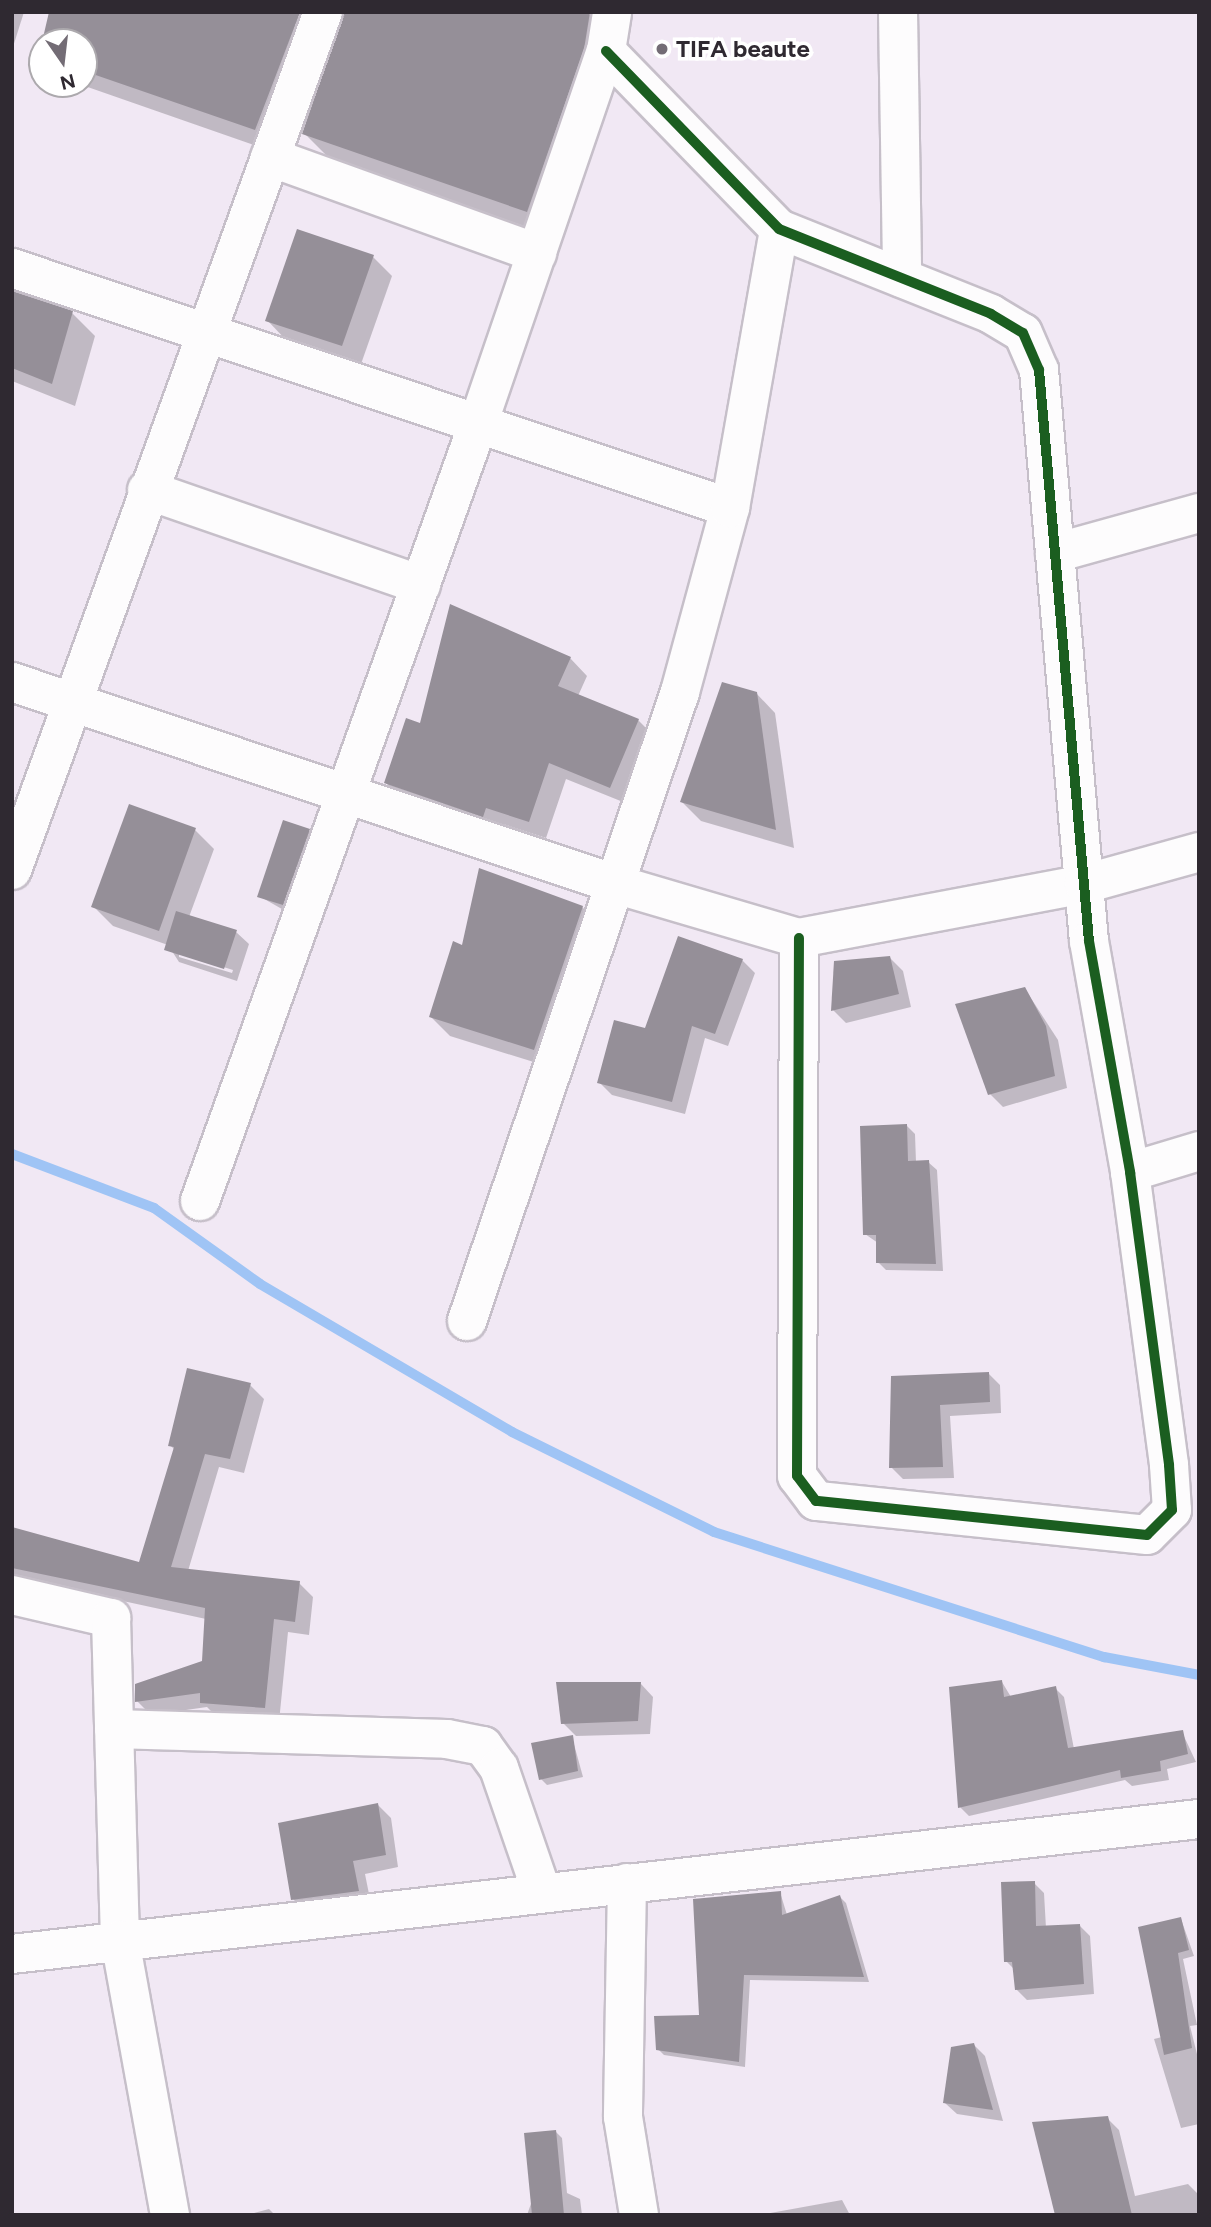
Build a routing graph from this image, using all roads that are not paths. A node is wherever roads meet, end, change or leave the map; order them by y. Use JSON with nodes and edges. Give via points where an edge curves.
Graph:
{"nodes":[{"id":1,"x":323,"y":12,"type":"edge"},
{"id":2,"x":612,"y":12,"type":"edge"},
{"id":3,"x":898,"y":12,"type":"edge"},
{"id":4,"x":606,"y":51,"type":"junction"},
{"id":5,"x":270,"y":157,"type":"junction"},
{"id":6,"x":779,"y":229,"type":"junction"},
{"id":7,"x":537,"y":253,"type":"junction"},
{"id":8,"x":12,"y":268,"type":"edge"},
{"id":9,"x":902,"y":278,"type":"junction"},
{"id":10,"x":205,"y":333,"type":"junction"},
{"id":11,"x":478,"y":424,"type":"junction"},
{"id":12,"x":147,"y":490,"type":"junction"},
{"id":13,"x":730,"y":508,"type":"junction"},
{"id":14,"x":1199,"y":513,"type":"edge"},
{"id":15,"x":1055,"y":553,"type":"junction"},
{"id":16,"x":421,"y":585,"type":"junction"},
{"id":17,"x":12,"y":682,"type":"edge"},
{"id":18,"x":69,"y":701,"type":"junction"},
{"id":19,"x":346,"y":794,"type":"junction"},
{"id":20,"x":1199,"y":852,"type":"edge"},
{"id":21,"x":12,"y":870,"type":"edge"},
{"id":22,"x":615,"y":884,"type":"junction"},
{"id":23,"x":1084,"y":884,"type":"junction"},
{"id":24,"x":799,"y":938,"type":"junction"},
{"id":25,"x":1199,"y":1151,"type":"edge"},
{"id":26,"x":1130,"y":1172,"type":"junction"},
{"id":27,"x":200,"y":1202,"type":"dead end"},
{"id":28,"x":467,"y":1321,"type":"dead end"},
{"id":29,"x":1184,"y":1460,"type":"edge"},
{"id":30,"x":12,"y":1595,"type":"edge"},
{"id":31,"x":114,"y":1729,"type":"junction"},
{"id":32,"x":1199,"y":1819,"type":"edge"},
{"id":33,"x":627,"y":1883,"type":"junction"},
{"id":34,"x":542,"y":1893,"type":"junction"},
{"id":35,"x":120,"y":1940,"type":"junction"},
{"id":36,"x":12,"y":1954,"type":"edge"},
{"id":37,"x":170,"y":2215,"type":"edge"},
{"id":38,"x":639,"y":2215,"type":"edge"}],
"edges":[{"from":1,"to":5,"type":"street"},
{"from":2,"to":4,"type":"street"},
{"from":3,"to":9,"type":"street"},
{"from":4,"to":6,"type":"street"},
{"from":4,"to":7,"type":"street"},
{"from":5,"to":7,"type":"street"},
{"from":5,"to":10,"type":"street"},
{"from":6,"to":9,"type":"street"},
{"from":6,"to":13,"type":"street"},
{"from":7,"to":11,"type":"street"},
{"from":8,"to":10,"type":"street"},
{"from":9,"to":15,"type":"street","via":[[1023,333],[1039,370]]},
{"from":10,"to":11,"type":"street"},
{"from":10,"to":12,"type":"street"},
{"from":11,"to":13,"type":"street"},
{"from":11,"to":16,"type":"street"},
{"from":12,"to":16,"type":"street"},
{"from":12,"to":18,"type":"street"},
{"from":13,"to":22,"type":"street","via":[[680,692]]},
{"from":14,"to":15,"type":"street"},
{"from":15,"to":23,"type":"street"},
{"from":16,"to":19,"type":"street"},
{"from":17,"to":18,"type":"street"},
{"from":18,"to":19,"type":"street"},
{"from":18,"to":21,"type":"street"},
{"from":19,"to":22,"type":"street"},
{"from":19,"to":27,"type":"street"},
{"from":20,"to":23,"type":"street"},
{"from":22,"to":24,"type":"street"},
{"from":22,"to":28,"type":"street"},
{"from":23,"to":24,"type":"street"},
{"from":23,"to":26,"type":"street"},
{"from":24,"to":29,"type":"street","via":[[797,1476],[816,1501],[1147,1535],[1172,1510]]},
{"from":25,"to":26,"type":"street"},
{"from":26,"to":29,"type":"street"},
{"from":30,"to":31,"type":"street","via":[[111,1618]]},
{"from":31,"to":34,"type":"street","via":[[447,1739],[483,1746],[499,1768]]},
{"from":31,"to":35,"type":"street"},
{"from":32,"to":33,"type":"street"},
{"from":33,"to":34,"type":"street"},
{"from":33,"to":38,"type":"street","via":[[623,2116]]},
{"from":34,"to":35,"type":"street"},
{"from":35,"to":36,"type":"street"},
{"from":35,"to":37,"type":"street"}]}
